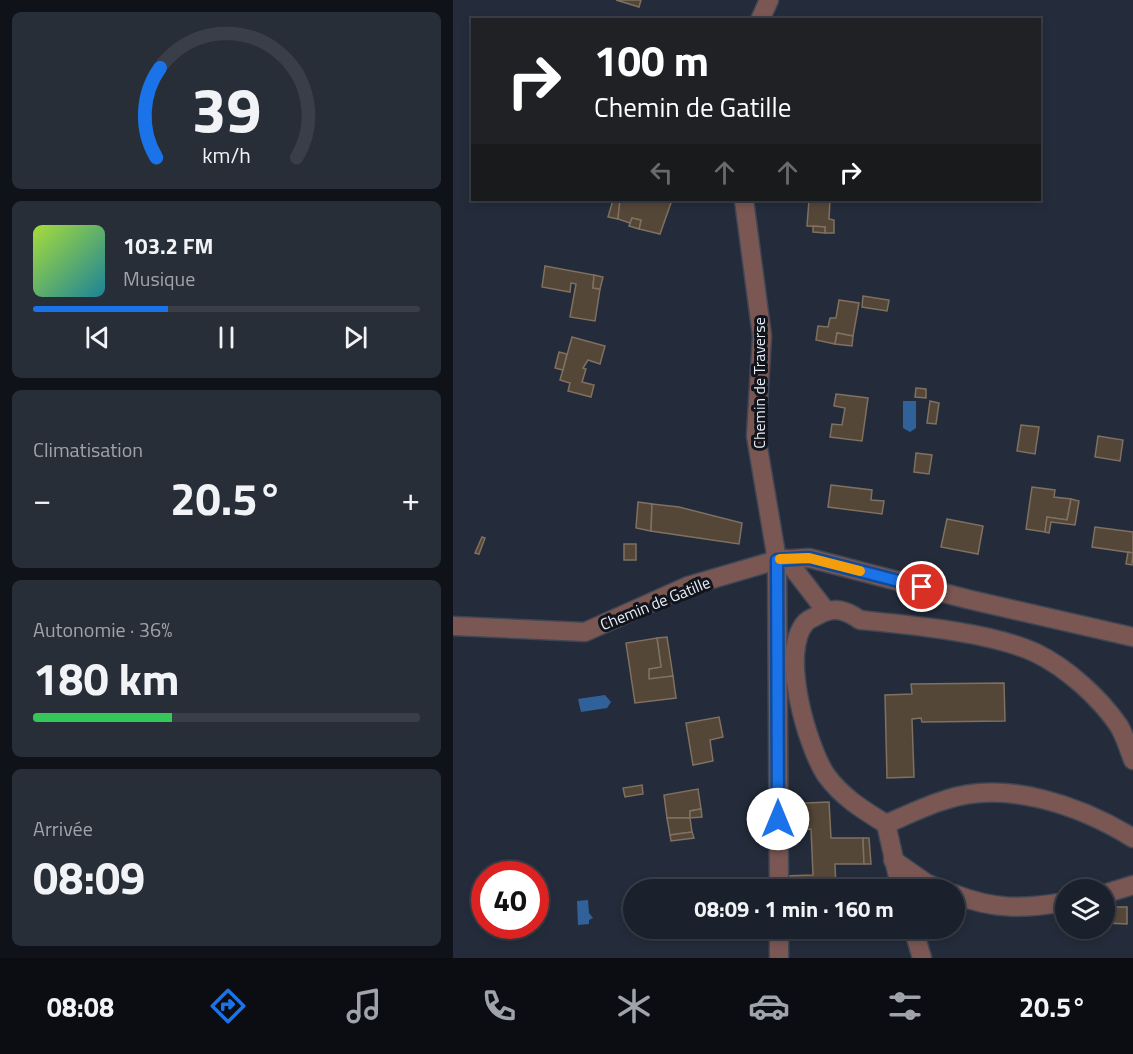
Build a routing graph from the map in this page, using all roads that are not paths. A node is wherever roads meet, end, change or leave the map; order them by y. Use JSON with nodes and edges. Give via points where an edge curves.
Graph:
{"nodes":[{"id":1,"x":769,"y":0,"type":"edge"},
{"id":2,"x":761,"y":18,"type":"edge"},
{"id":3,"x":744,"y":201,"type":"edge"},
{"id":4,"x":781,"y":559,"type":"junction"},
{"id":5,"x":826,"y":610,"type":"junction"},
{"id":6,"x":453,"y":626,"type":"edge"},
{"id":7,"x":1133,"y":637,"type":"edge"},
{"id":8,"x":1133,"y":760,"type":"edge"},
{"id":9,"x":886,"y":824,"type":"junction"},
{"id":10,"x":1133,"y":838,"type":"edge"},
{"id":11,"x":893,"y":861,"type":"junction"},
{"id":12,"x":779,"y":879,"type":"edge"},
{"id":13,"x":898,"y":879,"type":"edge"},
{"id":14,"x":919,"y":879,"type":"edge"},
{"id":15,"x":1133,"y":885,"type":"edge"},
{"id":16,"x":1115,"y":891,"type":"edge"},
{"id":17,"x":965,"y":898,"type":"edge"},
{"id":18,"x":1055,"y":904,"type":"edge"},
{"id":19,"x":779,"y":939,"type":"edge"},
{"id":20,"x":916,"y":939,"type":"edge"},
{"id":21,"x":779,"y":958,"type":"edge"},
{"id":22,"x":922,"y":958,"type":"edge"}],
"edges":[{"from":1,"to":2,"type":"street"},
{"from":3,"to":4,"type":"street","name":"Chemin de Traverse","via":[[762,336],[756,436]]},
{"from":4,"to":5,"type":"street"},
{"from":4,"to":6,"type":"street","name":"Chemin de Gatille","via":[[688,586],[585,632]]},
{"from":4,"to":7,"type":"street","name":"Chemin de Gatille","via":[[809,558]]},
{"from":4,"to":12,"type":"street","name":"Chemin de Traverse"},
{"from":5,"to":8,"type":"street","via":[[846,610],[859,620],[978,636],[1036,653],[1093,696],[1120,727]]},
{"from":5,"to":9,"type":"street","via":[[806,622],[798,640],[794,673],[806,731],[826,774],[853,804]]},
{"from":9,"to":10,"type":"street","via":[[946,799],[981,793],[1024,795],[1107,823]]},
{"from":9,"to":11,"type":"street"},
{"from":11,"to":13,"type":"street"},
{"from":11,"to":14,"type":"street"},
{"from":15,"to":16,"type":"street"},
{"from":17,"to":18,"type":"street","via":[[1024,909]]},
{"from":19,"to":21,"type":"street"},
{"from":20,"to":22,"type":"street"}]}
